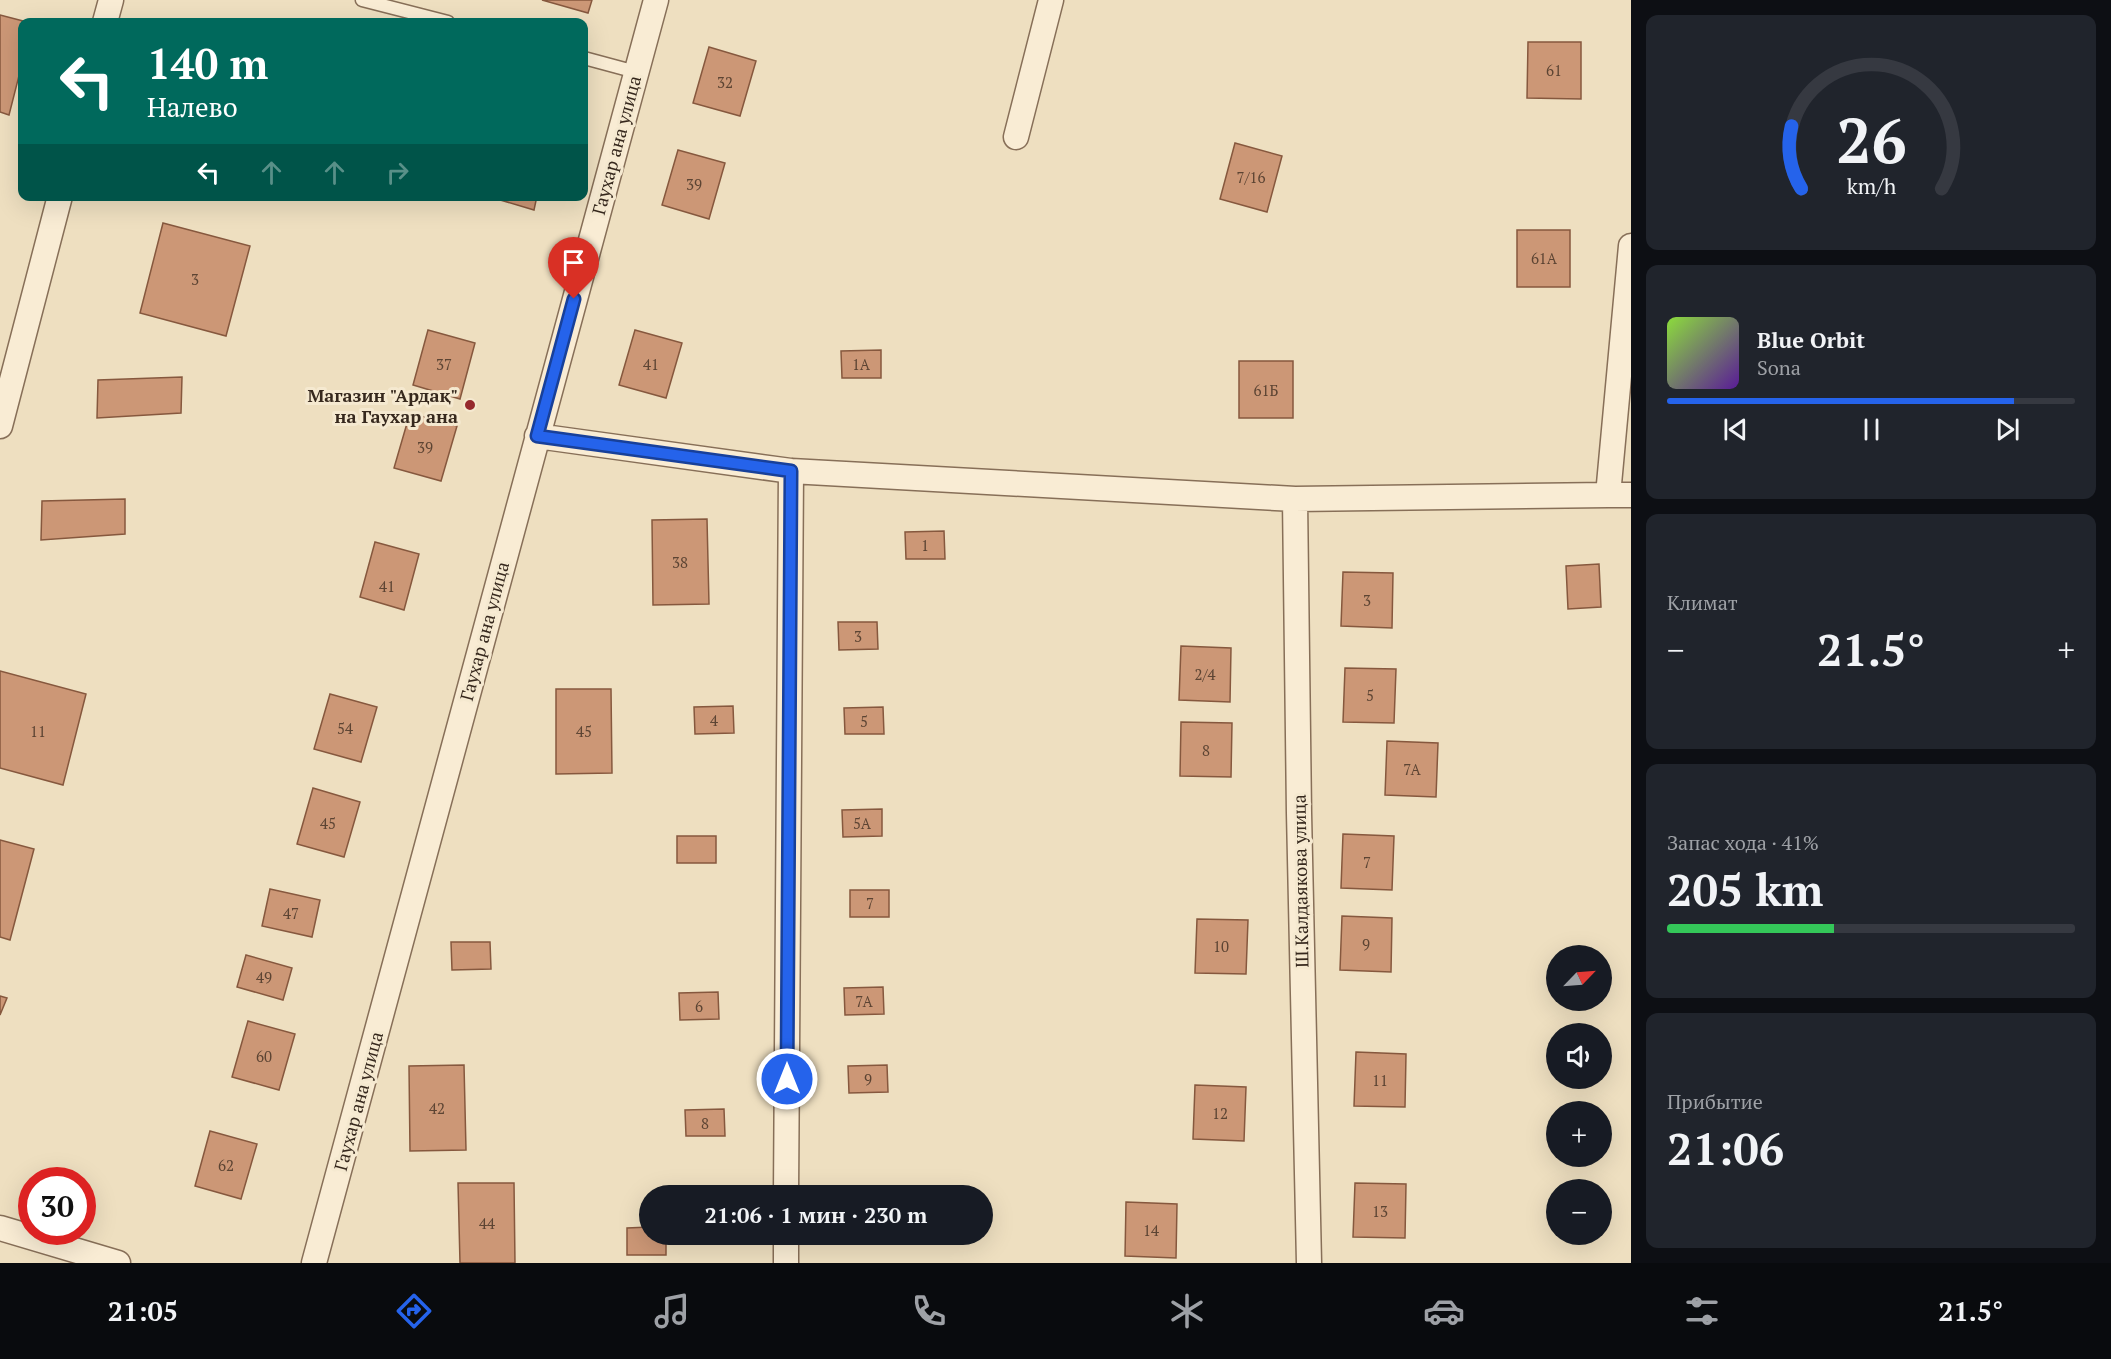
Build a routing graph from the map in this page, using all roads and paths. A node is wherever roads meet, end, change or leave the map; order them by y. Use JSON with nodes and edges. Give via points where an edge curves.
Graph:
{"nodes":[{"id":1,"x":111,"y":0,"type":"edge"},
{"id":2,"x":362,"y":0,"type":"edge"},
{"id":3,"x":656,"y":0,"type":"edge"},
{"id":4,"x":1051,"y":0,"type":"edge"},
{"id":5,"x":106,"y":18,"type":"edge"},
{"id":6,"x":432,"y":18,"type":"edge"},
{"id":7,"x":588,"y":59,"type":"edge"},
{"id":8,"x":636,"y":72,"type":"junction"},
{"id":9,"x":1016,"y":137,"type":"dead end"},
{"id":10,"x":59,"y":201,"type":"edge"},
{"id":11,"x":1631,"y":246,"type":"edge"},
{"id":12,"x":0,"y":426,"type":"edge"},
{"id":13,"x":537,"y":436,"type":"junction"},
{"id":14,"x":791,"y":471,"type":"junction"},
{"id":15,"x":1619,"y":495,"type":"edge"},
{"id":16,"x":1295,"y":499,"type":"junction"},
{"id":17,"x":786,"y":1185,"type":"edge"},
{"id":18,"x":0,"y":1228,"type":"edge"},
{"id":19,"x":786,"y":1245,"type":"edge"},
{"id":20,"x":118,"y":1263,"type":"edge"},
{"id":21,"x":314,"y":1263,"type":"edge"},
{"id":22,"x":786,"y":1263,"type":"edge"},
{"id":23,"x":1309,"y":1263,"type":"edge"}],
"edges":[{"from":1,"to":5,"type":"street"},
{"from":2,"to":6,"type":"lane"},
{"from":3,"to":8,"type":"street","name":"Гаухар ана улица"},
{"from":4,"to":9,"type":"street"},
{"from":7,"to":8,"type":"lane"},
{"from":8,"to":13,"type":"street","name":"Гаухар ана улица"},
{"from":10,"to":12,"type":"street"},
{"from":11,"to":15,"type":"street"},
{"from":13,"to":14,"type":"street"},
{"from":13,"to":21,"type":"street","name":"Гаухар ана улица"},
{"from":14,"to":16,"type":"street"},
{"from":14,"to":17,"type":"street"},
{"from":15,"to":16,"type":"street"},
{"from":16,"to":23,"type":"street","name":"Ш.Калдаякова улица"},
{"from":18,"to":20,"type":"street"},
{"from":19,"to":22,"type":"street"}]}
